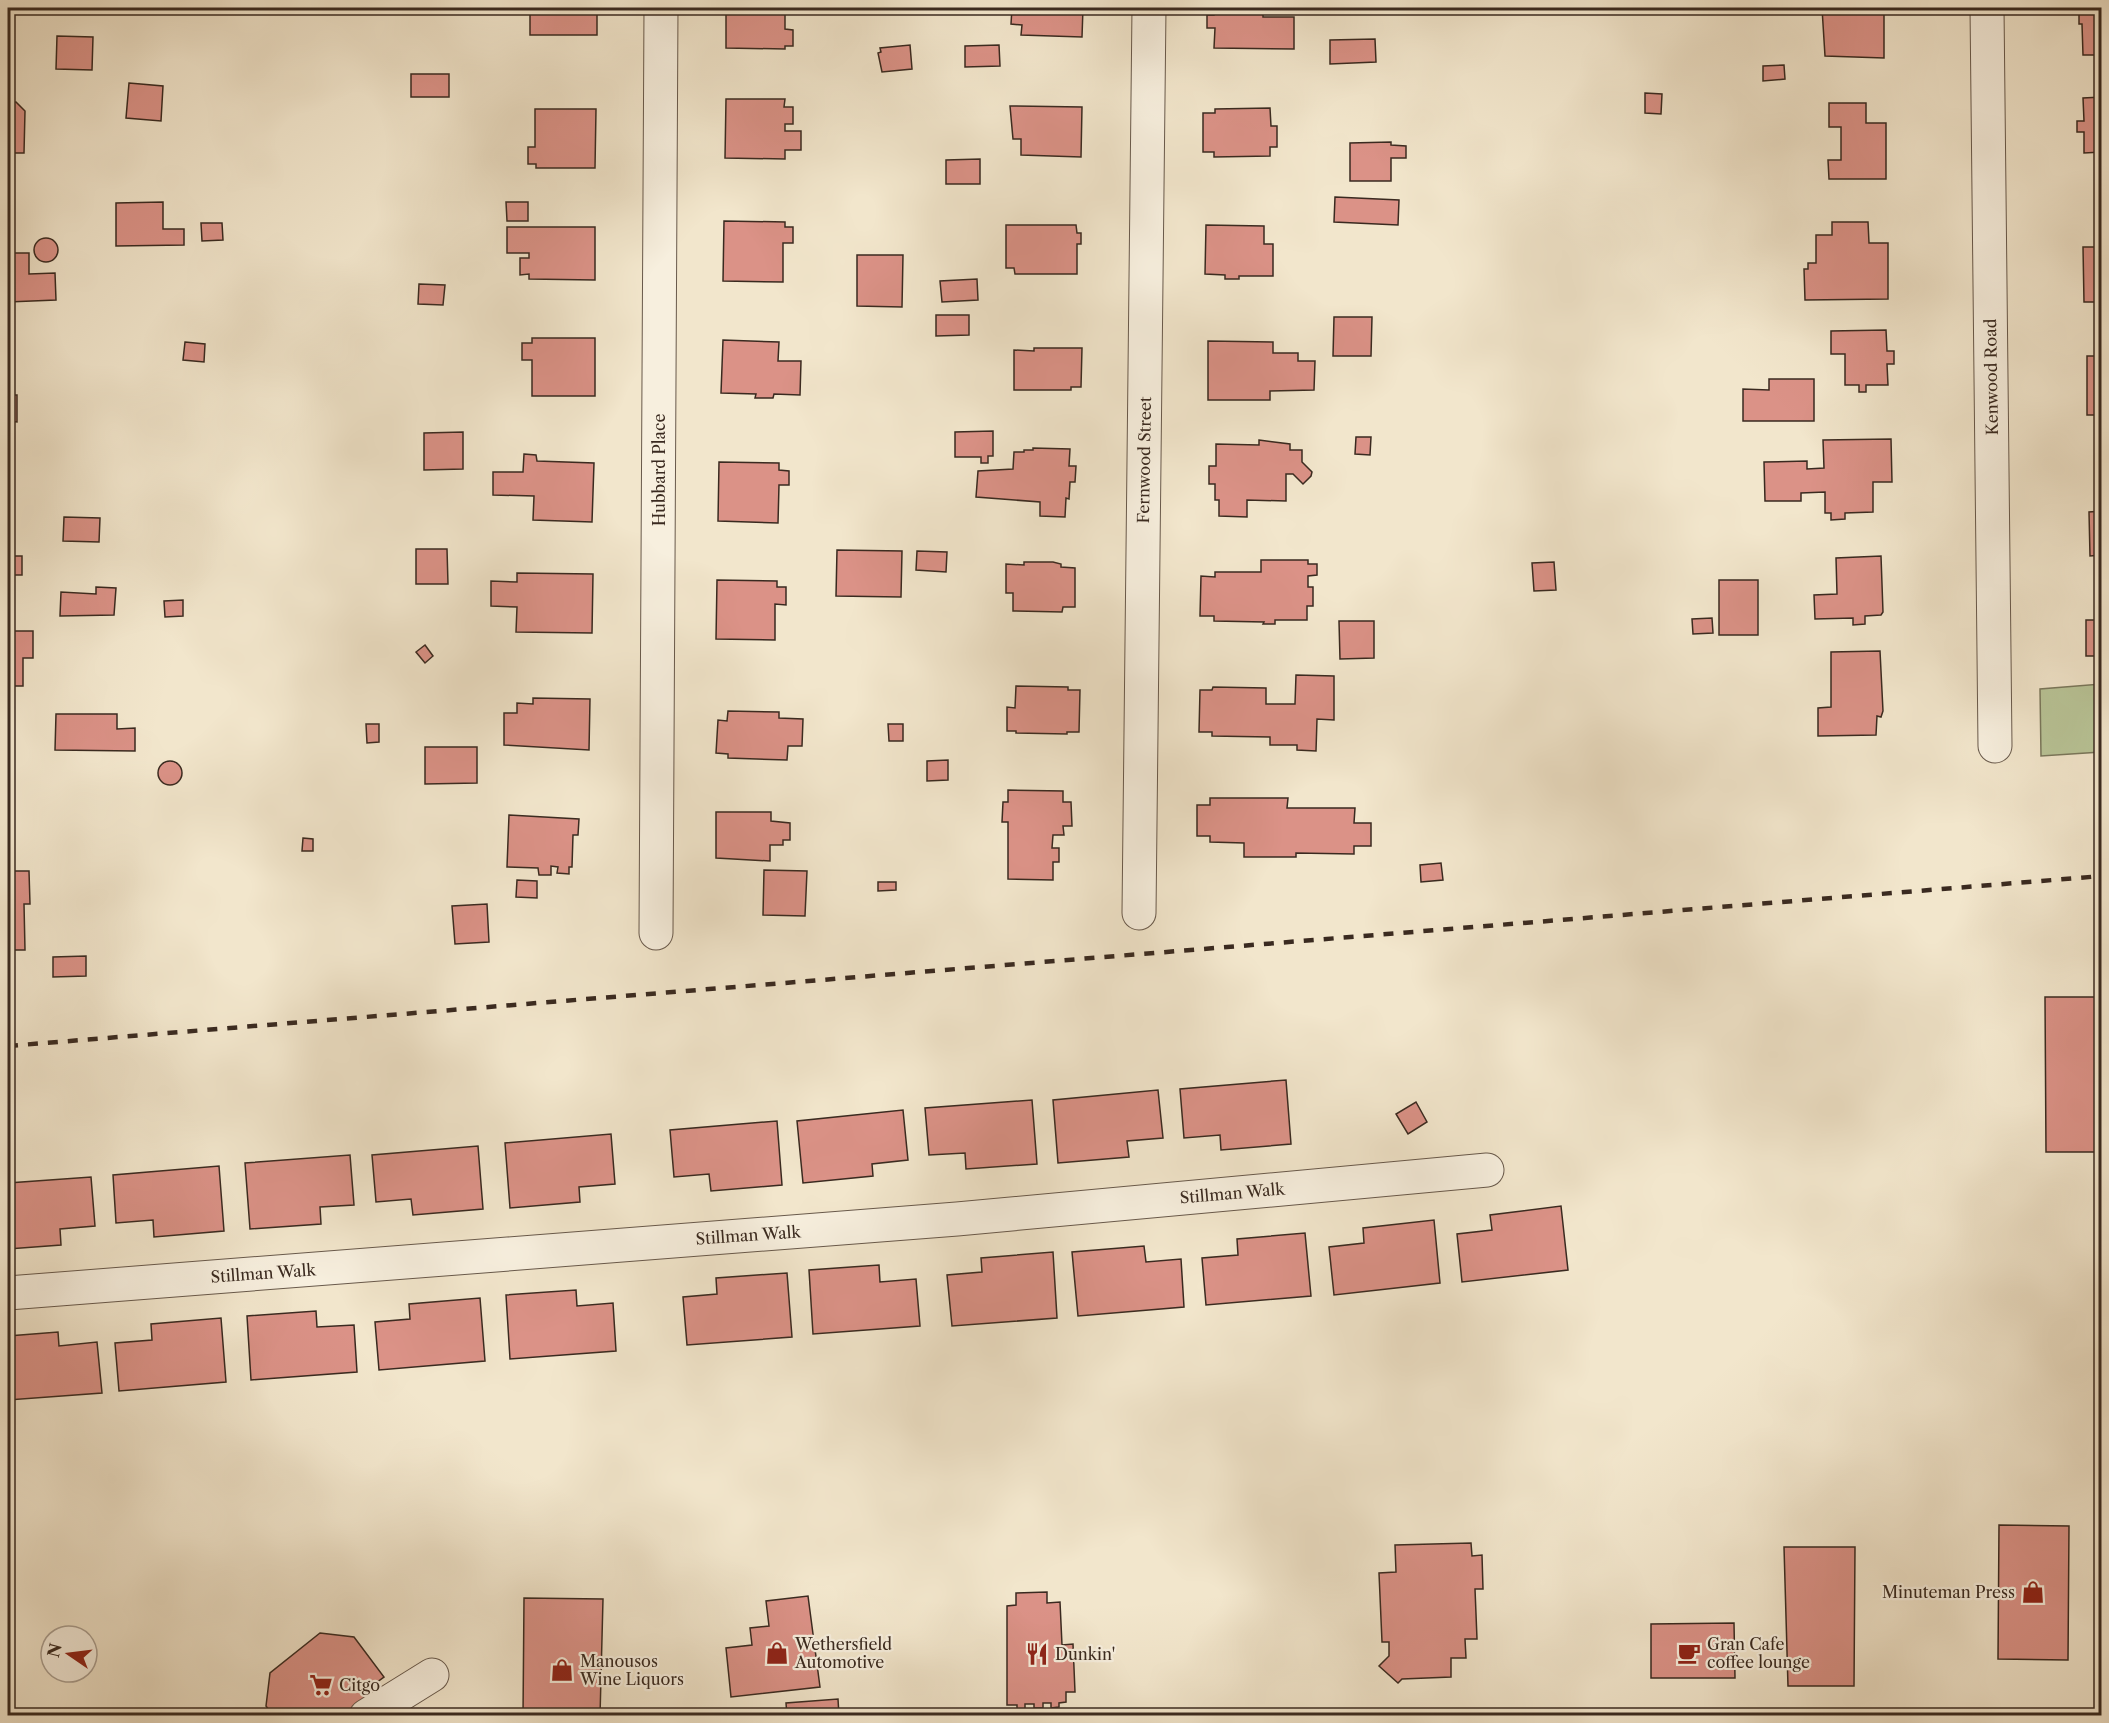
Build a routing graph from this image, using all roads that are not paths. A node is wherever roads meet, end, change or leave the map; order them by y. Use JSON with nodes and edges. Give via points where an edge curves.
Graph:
{"nodes":[{"id":1,"x":661,"y":8,"type":"edge"},
{"id":2,"x":1149,"y":8,"type":"edge"},
{"id":3,"x":1987,"y":8,"type":"edge"},
{"id":4,"x":1995,"y":746,"type":"dead end"},
{"id":5,"x":1139,"y":913,"type":"dead end"},
{"id":6,"x":656,"y":933,"type":"dead end"},
{"id":7,"x":1487,"y":1170,"type":"dead end"},
{"id":8,"x":8,"y":1293,"type":"edge"},
{"id":9,"x":432,"y":1675,"type":"dead end"},
{"id":10,"x":366,"y":1716,"type":"edge"}],
"edges":[{"from":1,"to":6,"type":"street","name":"Hubbard Place"},
{"from":2,"to":5,"type":"street","name":"Fernwood Street"},
{"from":3,"to":4,"type":"street","name":"Kenwood Road"},
{"from":7,"to":8,"type":"street","name":"Stillman Walk","via":[[957,1219]]},
{"from":9,"to":10,"type":"street"}]}
